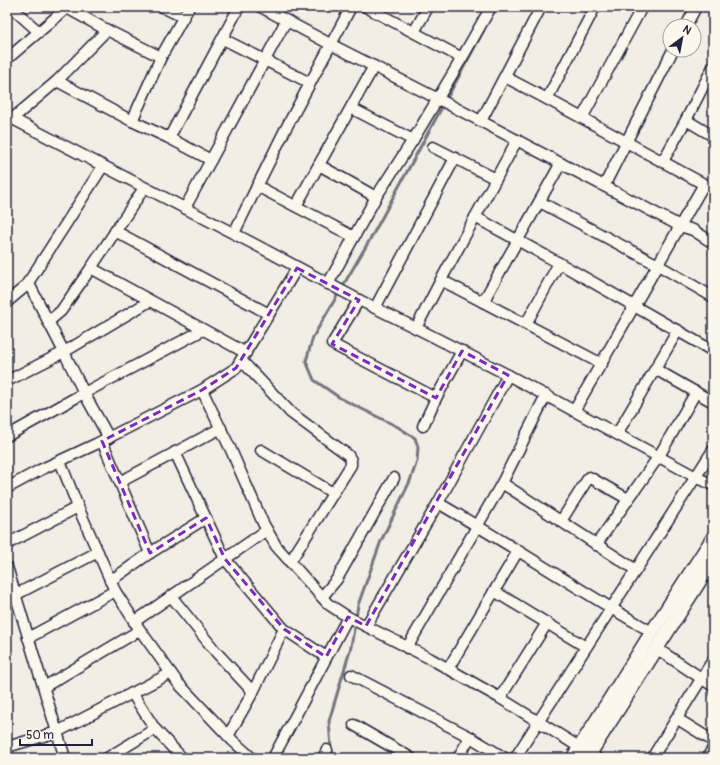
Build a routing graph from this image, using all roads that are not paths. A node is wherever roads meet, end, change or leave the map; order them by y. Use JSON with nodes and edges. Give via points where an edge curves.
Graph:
{"nodes":[{"id":1,"x":11,"y":7,"type":"edge"},
{"id":2,"x":162,"y":7,"type":"edge"},
{"id":3,"x":189,"y":7,"type":"edge"},
{"id":4,"x":239,"y":7,"type":"edge"},
{"id":5,"x":261,"y":7,"type":"edge"},
{"id":6,"x":351,"y":7,"type":"edge"},
{"id":7,"x":366,"y":7,"type":"edge"},
{"id":8,"x":428,"y":7,"type":"edge"},
{"id":9,"x":491,"y":7,"type":"edge"},
{"id":10,"x":541,"y":7,"type":"edge"},
{"id":11,"x":595,"y":7,"type":"edge"},
{"id":12,"x":642,"y":7,"type":"edge"},
{"id":13,"x":696,"y":7,"type":"edge"},
{"id":14,"x":67,"y":8,"type":"edge"},
{"id":15,"x":183,"y":17,"type":"junction"},
{"id":16,"x":690,"y":18,"type":"edge"},
{"id":17,"x":286,"y":21,"type":"junction"},
{"id":18,"x":107,"y":30,"type":"junction"},
{"id":19,"x":39,"y":32,"type":"junction"},
{"id":20,"x":414,"y":32,"type":"junction"},
{"id":21,"x":223,"y":39,"type":"junction"},
{"id":22,"x":330,"y":44,"type":"junction"},
{"id":23,"x":161,"y":57,"type":"junction"},
{"id":24,"x":462,"y":58,"type":"junction"},
{"id":25,"x":669,"y":58,"type":"edge"},
{"id":26,"x":7,"y":59,"type":"edge"},
{"id":27,"x":264,"y":60,"type":"junction"},
{"id":28,"x":374,"y":66,"type":"junction"},
{"id":29,"x":713,"y":68,"type":"edge"},
{"id":30,"x":505,"y":77,"type":"junction"},
{"id":31,"x":57,"y":81,"type":"junction"},
{"id":32,"x":310,"y":83,"type":"junction"},
{"id":33,"x":547,"y":99,"type":"junction"},
{"id":34,"x":443,"y":101,"type":"junction"},
{"id":35,"x":351,"y":108,"type":"junction"},
{"id":36,"x":9,"y":118,"type":"edge"},
{"id":37,"x":582,"y":118,"type":"junction"},
{"id":38,"x":686,"y":120,"type":"junction"},
{"id":39,"x":132,"y":121,"type":"junction"},
{"id":40,"x":482,"y":121,"type":"junction"},
{"id":41,"x":713,"y":136,"type":"edge"},
{"id":42,"x":169,"y":138,"type":"junction"},
{"id":43,"x":413,"y":140,"type":"junction"},
{"id":44,"x":517,"y":140,"type":"junction"},
{"id":45,"x":626,"y":142,"type":"junction"},
{"id":46,"x":433,"y":147,"type":"dead end"},
{"id":47,"x":455,"y":158,"type":"junction"},
{"id":48,"x":211,"y":160,"type":"junction"},
{"id":49,"x":663,"y":161,"type":"junction"},
{"id":50,"x":561,"y":163,"type":"junction"},
{"id":51,"x":319,"y":165,"type":"junction"},
{"id":52,"x":102,"y":166,"type":"junction"},
{"id":53,"x":496,"y":179,"type":"junction"},
{"id":54,"x":258,"y":186,"type":"junction"},
{"id":55,"x":604,"y":186,"type":"junction"},
{"id":56,"x":708,"y":186,"type":"edge"},
{"id":57,"x":144,"y":188,"type":"junction"},
{"id":58,"x":376,"y":197,"type":"junction"},
{"id":59,"x":540,"y":202,"type":"junction"},
{"id":60,"x":296,"y":206,"type":"junction"},
{"id":61,"x":185,"y":208,"type":"junction"},
{"id":62,"x":475,"y":217,"type":"junction"},
{"id":63,"x":680,"y":226,"type":"junction"},
{"id":64,"x":116,"y":231,"type":"junction"},
{"id":65,"x":234,"y":234,"type":"junction"},
{"id":66,"x":354,"y":237,"type":"junction"},
{"id":67,"x":518,"y":240,"type":"junction"},
{"id":68,"x":713,"y":243,"type":"edge"},
{"id":69,"x":559,"y":263,"type":"junction"},
{"id":70,"x":658,"y":265,"type":"junction"},
{"id":71,"x":91,"y":268,"type":"junction"},
{"id":72,"x":297,"y":268,"type":"junction"},
{"id":73,"x":441,"y":280,"type":"junction"},
{"id":74,"x":28,"y":282,"type":"junction"},
{"id":75,"x":336,"y":288,"type":"junction"},
{"id":76,"x":713,"y":297,"type":"edge"},
{"id":77,"x":359,"y":300,"type":"junction"},
{"id":78,"x":150,"y":301,"type":"junction"},
{"id":79,"x":7,"y":302,"type":"edge"},
{"id":80,"x":483,"y":302,"type":"junction"},
{"id":81,"x":635,"y":306,"type":"junction"},
{"id":82,"x":375,"y":308,"type":"junction"},
{"id":83,"x":269,"y":314,"type":"junction"},
{"id":84,"x":48,"y":322,"type":"junction"},
{"id":85,"x":526,"y":324,"type":"junction"},
{"id":86,"x":416,"y":328,"type":"junction"},
{"id":87,"x":204,"y":330,"type":"junction"},
{"id":88,"x":678,"y":330,"type":"junction"},
{"id":89,"x":713,"y":350,"type":"edge"},
{"id":90,"x":462,"y":351,"type":"junction"},
{"id":91,"x":64,"y":352,"type":"junction"},
{"id":92,"x":244,"y":356,"type":"junction"},
{"id":93,"x":602,"y":364,"type":"junction"},
{"id":94,"x":655,"y":369,"type":"junction"},
{"id":95,"x":508,"y":375,"type":"junction"},
{"id":96,"x":7,"y":382,"type":"edge"},
{"id":97,"x":202,"y":390,"type":"junction"},
{"id":98,"x":696,"y":392,"type":"junction"},
{"id":99,"x":84,"y":393,"type":"junction"},
{"id":100,"x":546,"y":396,"type":"junction"},
{"id":101,"x":436,"y":398,"type":"junction"},
{"id":102,"x":713,"y":402,"type":"edge"},
{"id":103,"x":574,"y":411,"type":"junction"},
{"id":104,"x":423,"y":426,"type":"dead end"},
{"id":105,"x":221,"y":428,"type":"junction"},
{"id":106,"x":617,"y":434,"type":"junction"},
{"id":107,"x":7,"y":436,"type":"edge"},
{"id":108,"x":106,"y":440,"type":"junction"},
{"id":109,"x":261,"y":450,"type":"dead end"},
{"id":110,"x":713,"y":450,"type":"edge"},
{"id":111,"x":175,"y":452,"type":"junction"},
{"id":112,"x":658,"y":456,"type":"junction"},
{"id":113,"x":60,"y":461,"type":"junction"},
{"id":114,"x":696,"y":477,"type":"junction"},
{"id":115,"x":394,"y":478,"type":"dead end"},
{"id":116,"x":120,"y":482,"type":"junction"},
{"id":117,"x":502,"y":483,"type":"junction"},
{"id":118,"x":713,"y":485,"type":"edge"},
{"id":119,"x":7,"y":488,"type":"edge"},
{"id":120,"x":333,"y":493,"type":"junction"},
{"id":121,"x":628,"y":499,"type":"junction"},
{"id":122,"x":438,"y":503,"type":"junction"},
{"id":123,"x":78,"y":507,"type":"junction"},
{"id":124,"x":206,"y":518,"type":"junction"},
{"id":125,"x":561,"y":521,"type":"junction"},
{"id":126,"x":477,"y":526,"type":"junction"},
{"id":127,"x":266,"y":530,"type":"junction"},
{"id":128,"x":713,"y":538,"type":"edge"},
{"id":129,"x":7,"y":544,"type":"edge"},
{"id":130,"x":596,"y":545,"type":"junction"},
{"id":131,"x":518,"y":551,"type":"junction"},
{"id":132,"x":98,"y":552,"type":"junction"},
{"id":133,"x":150,"y":553,"type":"junction"},
{"id":134,"x":224,"y":559,"type":"junction"},
{"id":135,"x":713,"y":560,"type":"edge"},
{"id":136,"x":290,"y":562,"type":"junction"},
{"id":137,"x":7,"y":567,"type":"edge"},
{"id":138,"x":636,"y":570,"type":"junction"},
{"id":139,"x":110,"y":580,"type":"junction"},
{"id":140,"x":115,"y":591,"type":"junction"},
{"id":141,"x":494,"y":591,"type":"junction"},
{"id":142,"x":15,"y":595,"type":"junction"},
{"id":143,"x":172,"y":596,"type":"junction"},
{"id":144,"x":322,"y":597,"type":"junction"},
{"id":145,"x":611,"y":608,"type":"junction"},
{"id":146,"x":357,"y":622,"type":"junction"},
{"id":147,"x":547,"y":623,"type":"junction"},
{"id":148,"x":137,"y":626,"type":"junction"},
{"id":149,"x":284,"y":629,"type":"junction"},
{"id":150,"x":652,"y":632,"type":"junction"},
{"id":151,"x":28,"y":638,"type":"junction"},
{"id":152,"x":586,"y":647,"type":"junction"},
{"id":153,"x":407,"y":648,"type":"junction"},
{"id":154,"x":656,"y":648,"type":"junction"},
{"id":155,"x":326,"y":657,"type":"junction"},
{"id":156,"x":713,"y":660,"type":"edge"},
{"id":157,"x":448,"y":669,"type":"junction"},
{"id":158,"x":171,"y":673,"type":"junction"},
{"id":159,"x":351,"y":675,"type":"dead end"},
{"id":160,"x":701,"y":677,"type":"junction"},
{"id":161,"x":713,"y":686,"type":"edge"},
{"id":162,"x":44,"y":687,"type":"junction"},
{"id":163,"x":253,"y":692,"type":"junction"},
{"id":164,"x":132,"y":693,"type":"junction"},
{"id":165,"x":500,"y":698,"type":"junction"},
{"id":166,"x":676,"y":718,"type":"junction"},
{"id":167,"x":538,"y":722,"type":"junction"},
{"id":168,"x":354,"y":725,"type":"dead end"},
{"id":169,"x":155,"y":729,"type":"junction"},
{"id":170,"x":57,"y":732,"type":"junction"},
{"id":171,"x":228,"y":736,"type":"junction"},
{"id":172,"x":470,"y":737,"type":"junction"},
{"id":173,"x":713,"y":741,"type":"edge"},
{"id":174,"x":7,"y":747,"type":"edge"},
{"id":175,"x":713,"y":748,"type":"edge"},
{"id":176,"x":585,"y":755,"type":"edge"},
{"id":177,"x":65,"y":758,"type":"edge"},
{"id":178,"x":107,"y":758,"type":"edge"},
{"id":179,"x":182,"y":758,"type":"edge"},
{"id":180,"x":252,"y":758,"type":"edge"},
{"id":181,"x":273,"y":758,"type":"edge"},
{"id":182,"x":411,"y":758,"type":"edge"},
{"id":183,"x":458,"y":758,"type":"edge"},
{"id":184,"x":505,"y":758,"type":"edge"},
{"id":185,"x":515,"y":758,"type":"edge"},
{"id":186,"x":652,"y":758,"type":"edge"},
{"id":187,"x":706,"y":758,"type":"edge"}],
"edges":[{"from":1,"to":19,"type":"street"},
{"from":2,"to":15,"type":"street"},
{"from":3,"to":15,"type":"street"},
{"from":4,"to":21,"type":"street"},
{"from":5,"to":17,"type":"street"},
{"from":6,"to":22,"type":"street"},
{"from":7,"to":20,"type":"street"},
{"from":8,"to":20,"type":"street"},
{"from":9,"to":24,"type":"street"},
{"from":10,"to":30,"type":"street"},
{"from":11,"to":33,"type":"street"},
{"from":12,"to":37,"type":"street"},
{"from":13,"to":16,"type":"street"},
{"from":14,"to":18,"type":"street"},
{"from":14,"to":19,"type":"street"},
{"from":15,"to":23,"type":"street"},
{"from":17,"to":22,"type":"street"},
{"from":17,"to":27,"type":"street"},
{"from":18,"to":23,"type":"street"},
{"from":18,"to":31,"type":"street"},
{"from":19,"to":26,"type":"street"},
{"from":20,"to":24,"type":"street"},
{"from":21,"to":27,"type":"street"},
{"from":21,"to":42,"type":"street"},
{"from":22,"to":28,"type":"street"},
{"from":22,"to":32,"type":"street"},
{"from":23,"to":39,"type":"street"},
{"from":24,"to":34,"type":"street"},
{"from":25,"to":45,"type":"street"},
{"from":27,"to":32,"type":"street"},
{"from":27,"to":48,"type":"street"},
{"from":28,"to":34,"type":"street"},
{"from":28,"to":35,"type":"street"},
{"from":29,"to":38,"type":"street"},
{"from":30,"to":33,"type":"street"},
{"from":30,"to":40,"type":"street"},
{"from":31,"to":36,"type":"street"},
{"from":31,"to":39,"type":"street"},
{"from":32,"to":54,"type":"street"},
{"from":33,"to":37,"type":"street"},
{"from":34,"to":40,"type":"street"},
{"from":34,"to":43,"type":"street"},
{"from":35,"to":43,"type":"street"},
{"from":35,"to":51,"type":"street"},
{"from":36,"to":52,"type":"street"},
{"from":37,"to":45,"type":"street"},
{"from":38,"to":41,"type":"street"},
{"from":38,"to":49,"type":"street"},
{"from":39,"to":42,"type":"street"},
{"from":40,"to":44,"type":"street"},
{"from":42,"to":48,"type":"street"},
{"from":43,"to":58,"type":"street"},
{"from":44,"to":50,"type":"street"},
{"from":44,"to":53,"type":"street"},
{"from":45,"to":49,"type":"street"},
{"from":45,"to":55,"type":"street"},
{"from":46,"to":47,"type":"street"},
{"from":47,"to":53,"type":"street"},
{"from":47,"to":82,"type":"street"},
{"from":48,"to":61,"type":"street"},
{"from":49,"to":56,"type":"street"},
{"from":50,"to":55,"type":"street"},
{"from":50,"to":59,"type":"street"},
{"from":51,"to":58,"type":"street"},
{"from":51,"to":60,"type":"street"},
{"from":52,"to":57,"type":"street"},
{"from":52,"to":74,"type":"street"},
{"from":53,"to":62,"type":"street"},
{"from":54,"to":60,"type":"street"},
{"from":54,"to":65,"type":"street"},
{"from":55,"to":63,"type":"street"},
{"from":56,"to":63,"type":"street"},
{"from":57,"to":61,"type":"street"},
{"from":57,"to":64,"type":"street"},
{"from":58,"to":66,"type":"street"},
{"from":59,"to":67,"type":"street"},
{"from":59,"to":70,"type":"street"},
{"from":60,"to":66,"type":"street"},
{"from":61,"to":65,"type":"street"},
{"from":62,"to":67,"type":"street"},
{"from":62,"to":73,"type":"street"},
{"from":63,"to":68,"type":"street"},
{"from":63,"to":70,"type":"street"},
{"from":64,"to":71,"type":"street"},
{"from":64,"to":83,"type":"street"},
{"from":65,"to":72,"type":"street"},
{"from":66,"to":75,"type":"street"},
{"from":67,"to":69,"type":"street"},
{"from":67,"to":80,"type":"street"},
{"from":69,"to":81,"type":"street"},
{"from":69,"to":85,"type":"street"},
{"from":70,"to":76,"type":"street"},
{"from":70,"to":81,"type":"street"},
{"from":71,"to":78,"type":"street"},
{"from":71,"to":84,"type":"street","via":[[61,311]]},
{"from":72,"to":75,"type":"street"},
{"from":72,"to":83,"type":"street"},
{"from":73,"to":80,"type":"street"},
{"from":73,"to":86,"type":"street"},
{"from":74,"to":79,"type":"street"},
{"from":74,"to":84,"type":"street"},
{"from":75,"to":77,"type":"street"},
{"from":77,"to":82,"type":"street"},
{"from":77,"to":101,"type":"street","via":[[332,344]]},
{"from":78,"to":87,"type":"street"},
{"from":78,"to":91,"type":"street"},
{"from":80,"to":85,"type":"street"},
{"from":81,"to":88,"type":"street"},
{"from":81,"to":93,"type":"street"},
{"from":82,"to":86,"type":"street"},
{"from":83,"to":92,"type":"street"},
{"from":84,"to":91,"type":"street"},
{"from":85,"to":93,"type":"street"},
{"from":86,"to":90,"type":"street"},
{"from":87,"to":92,"type":"street"},
{"from":87,"to":99,"type":"street"},
{"from":88,"to":89,"type":"street"},
{"from":88,"to":94,"type":"street"},
{"from":90,"to":95,"type":"street"},
{"from":90,"to":101,"type":"street"},
{"from":91,"to":96,"type":"street"},
{"from":91,"to":99,"type":"street"},
{"from":92,"to":97,"type":"street","via":[[236,368]]},
{"from":92,"to":120,"type":"street","via":[[291,413],[348,455],[351,465]]},
{"from":93,"to":103,"type":"street"},
{"from":94,"to":98,"type":"street"},
{"from":94,"to":106,"type":"street"},
{"from":95,"to":100,"type":"street"},
{"from":95,"to":122,"type":"street"},
{"from":97,"to":105,"type":"street"},
{"from":97,"to":108,"type":"street"},
{"from":98,"to":102,"type":"street"},
{"from":98,"to":112,"type":"street"},
{"from":99,"to":107,"type":"street"},
{"from":99,"to":108,"type":"street"},
{"from":100,"to":103,"type":"street"},
{"from":100,"to":117,"type":"street"},
{"from":101,"to":104,"type":"street"},
{"from":103,"to":106,"type":"street"},
{"from":105,"to":111,"type":"street"},
{"from":105,"to":127,"type":"street"},
{"from":106,"to":112,"type":"street"},
{"from":108,"to":113,"type":"street"},
{"from":108,"to":116,"type":"street"},
{"from":109,"to":120,"type":"street"},
{"from":110,"to":114,"type":"street"},
{"from":111,"to":116,"type":"street"},
{"from":111,"to":124,"type":"street"},
{"from":112,"to":114,"type":"street"},
{"from":112,"to":121,"type":"street"},
{"from":113,"to":119,"type":"street"},
{"from":113,"to":123,"type":"street"},
{"from":114,"to":118,"type":"street"},
{"from":114,"to":138,"type":"street"},
{"from":115,"to":144,"type":"street","via":[[337,579]]},
{"from":116,"to":133,"type":"street"},
{"from":117,"to":125,"type":"street"},
{"from":117,"to":126,"type":"street"},
{"from":120,"to":136,"type":"street"},
{"from":121,"to":125,"type":"street","via":[[589,477]]},
{"from":121,"to":130,"type":"street"},
{"from":122,"to":126,"type":"street"},
{"from":122,"to":146,"type":"street"},
{"from":123,"to":129,"type":"street"},
{"from":123,"to":132,"type":"street"},
{"from":124,"to":133,"type":"street"},
{"from":124,"to":134,"type":"street"},
{"from":125,"to":130,"type":"street"},
{"from":126,"to":131,"type":"street"},
{"from":126,"to":153,"type":"street"},
{"from":127,"to":134,"type":"street"},
{"from":127,"to":136,"type":"street"},
{"from":128,"to":150,"type":"street"},
{"from":130,"to":138,"type":"street"},
{"from":131,"to":141,"type":"street"},
{"from":131,"to":145,"type":"street"},
{"from":132,"to":139,"type":"street"},
{"from":132,"to":142,"type":"street"},
{"from":133,"to":139,"type":"street"},
{"from":134,"to":143,"type":"street"},
{"from":134,"to":149,"type":"street"},
{"from":135,"to":154,"type":"street"},
{"from":136,"to":144,"type":"street"},
{"from":137,"to":142,"type":"street"},
{"from":138,"to":145,"type":"street"},
{"from":139,"to":140,"type":"street"},
{"from":140,"to":148,"type":"street"},
{"from":140,"to":151,"type":"street"},
{"from":141,"to":147,"type":"street"},
{"from":141,"to":157,"type":"street"},
{"from":142,"to":151,"type":"street"},
{"from":143,"to":148,"type":"street"},
{"from":143,"to":163,"type":"street","via":[[216,652]]},
{"from":144,"to":146,"type":"street","via":[[328,604]]},
{"from":145,"to":150,"type":"street"},
{"from":145,"to":152,"type":"street"},
{"from":146,"to":153,"type":"street"},
{"from":146,"to":155,"type":"street"},
{"from":147,"to":152,"type":"street"},
{"from":147,"to":165,"type":"street"},
{"from":148,"to":158,"type":"street"},
{"from":148,"to":162,"type":"street"},
{"from":149,"to":155,"type":"street"},
{"from":149,"to":163,"type":"street"},
{"from":150,"to":176,"type":"street"},
{"from":151,"to":162,"type":"street"},
{"from":152,"to":167,"type":"street"},
{"from":153,"to":157,"type":"street"},
{"from":154,"to":160,"type":"street"},
{"from":154,"to":176,"type":"street"},
{"from":155,"to":181,"type":"street"},
{"from":156,"to":160,"type":"street"},
{"from":157,"to":165,"type":"street"},
{"from":158,"to":164,"type":"street"},
{"from":158,"to":171,"type":"street"},
{"from":159,"to":172,"type":"street"},
{"from":160,"to":161,"type":"street"},
{"from":160,"to":166,"type":"street"},
{"from":162,"to":170,"type":"street"},
{"from":163,"to":171,"type":"street"},
{"from":164,"to":169,"type":"street"},
{"from":164,"to":170,"type":"street"},
{"from":165,"to":167,"type":"street"},
{"from":166,"to":173,"type":"street"},
{"from":166,"to":186,"type":"street"},
{"from":167,"to":176,"type":"street"},
{"from":167,"to":185,"type":"street"},
{"from":168,"to":182,"type":"street"},
{"from":169,"to":178,"type":"street"},
{"from":169,"to":179,"type":"street"},
{"from":170,"to":174,"type":"street"},
{"from":170,"to":177,"type":"street"},
{"from":171,"to":180,"type":"street"},
{"from":172,"to":183,"type":"street"},
{"from":172,"to":184,"type":"street"},
{"from":175,"to":187,"type":"street"}]}
